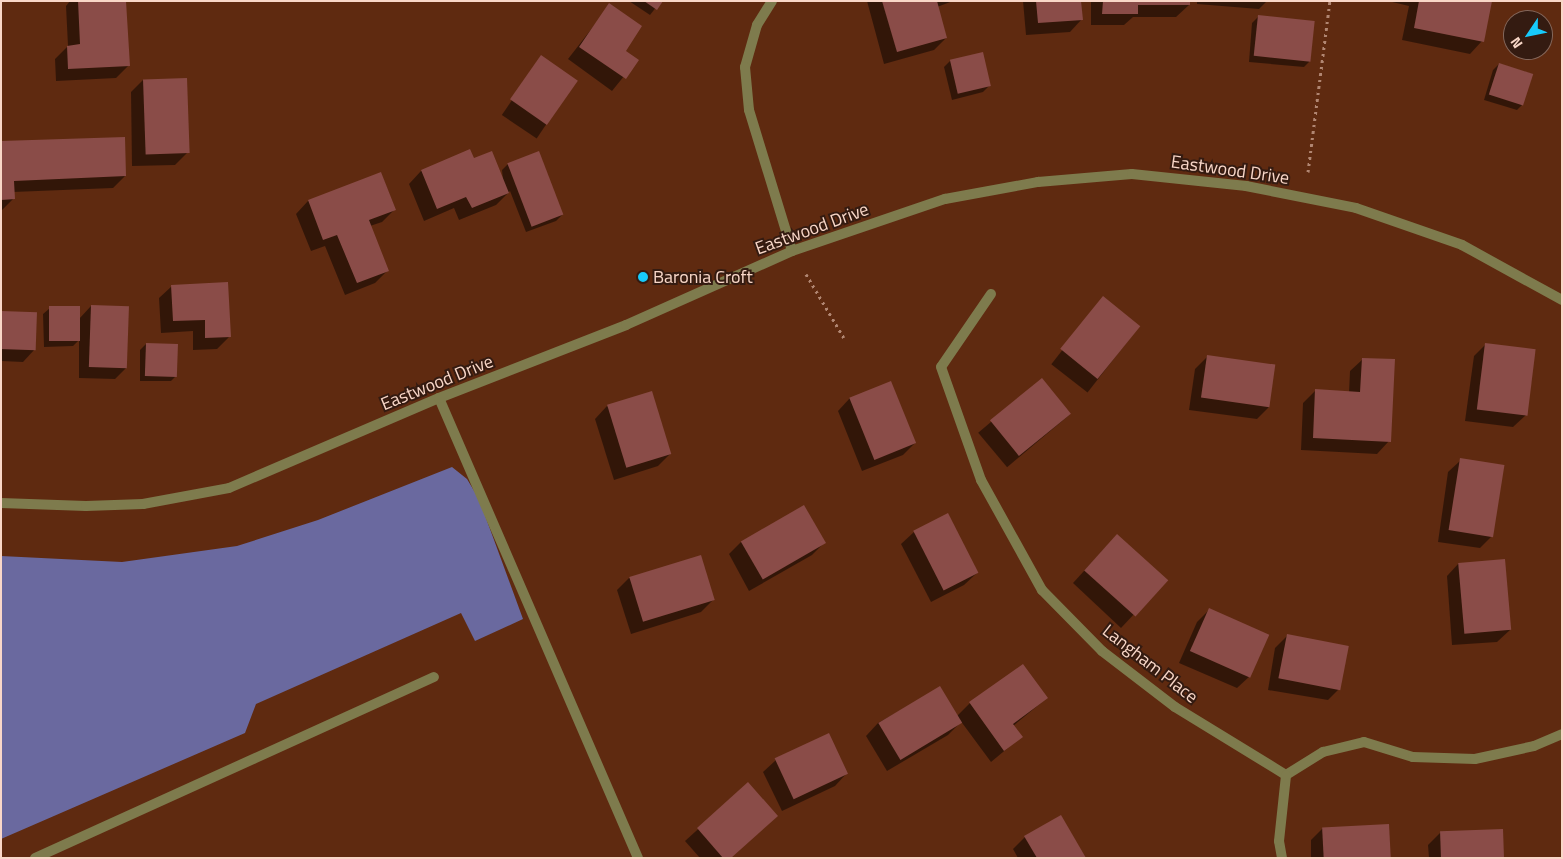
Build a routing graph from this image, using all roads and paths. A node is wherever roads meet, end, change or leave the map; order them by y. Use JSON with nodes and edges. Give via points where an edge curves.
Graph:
{"nodes":[{"id":1,"x":772,"y":1,"type":"edge"},
{"id":2,"x":1330,"y":1,"type":"edge"},
{"id":3,"x":1304,"y":197,"type":"junction"},
{"id":4,"x":792,"y":251,"type":"junction"},
{"id":5,"x":991,"y":294,"type":"dead end"},
{"id":6,"x":1562,"y":300,"type":"edge"},
{"id":7,"x":844,"y":338,"type":"dead end"},
{"id":8,"x":439,"y":398,"type":"junction"},
{"id":9,"x":1,"y":503,"type":"edge"},
{"id":10,"x":434,"y":676,"type":"dead end"},
{"id":11,"x":1562,"y":734,"type":"edge"},
{"id":12,"x":1286,"y":774,"type":"junction"},
{"id":13,"x":34,"y":858,"type":"edge"},
{"id":14,"x":638,"y":858,"type":"edge"},
{"id":15,"x":1282,"y":858,"type":"edge"}],
"edges":[{"from":1,"to":4,"type":"street","via":[[757,25],[745,67],[749,110]]},
{"from":2,"to":3,"type":"path"},
{"from":3,"to":4,"type":"street","name":"Eastwood Drive","via":[[1246,186],[1132,174],[1038,182],[945,199]]},
{"from":3,"to":6,"type":"street","name":"Eastwood Drive","via":[[1356,208],[1462,245]]},
{"from":4,"to":7,"type":"path"},
{"from":4,"to":8,"type":"street","name":"Eastwood Drive","via":[[626,325]]},
{"from":5,"to":12,"type":"street","name":"Langham Place","via":[[941,367],[981,480],[1042,590],[1102,651],[1163,698]]},
{"from":8,"to":9,"type":"street","name":"Eastwood Drive","via":[[229,488],[143,504]]},
{"from":8,"to":14,"type":"street"},
{"from":10,"to":13,"type":"street"},
{"from":11,"to":12,"type":"street","via":[[1534,746],[1475,759],[1413,757],[1364,742],[1322,752]]},
{"from":12,"to":15,"type":"street","via":[[1279,841]]}]}
